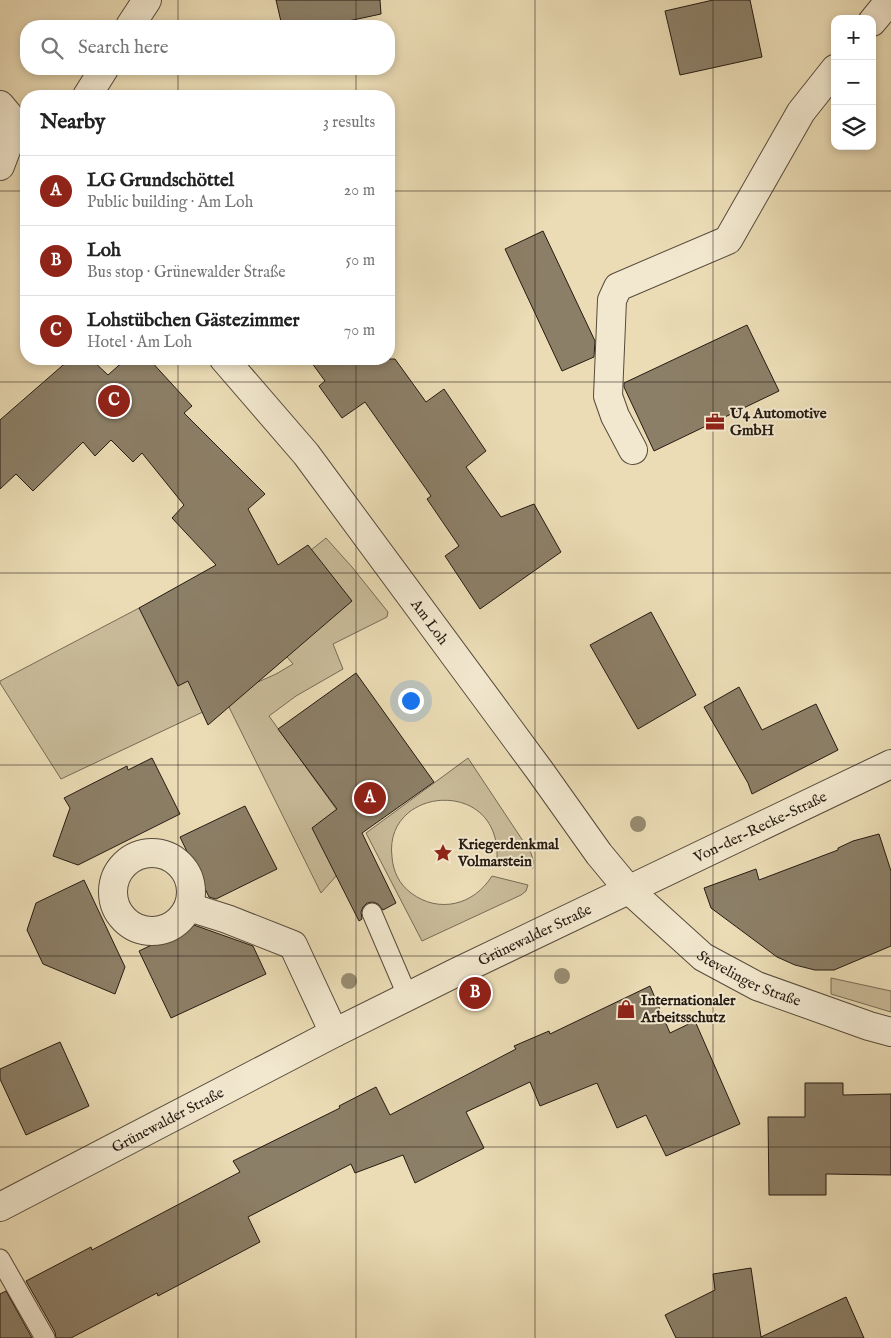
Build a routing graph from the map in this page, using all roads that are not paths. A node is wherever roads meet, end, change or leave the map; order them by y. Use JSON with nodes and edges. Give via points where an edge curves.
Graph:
{"nodes":[{"id":1,"x":146,"y":0,"type":"edge"},
{"id":2,"x":890,"y":0,"type":"edge"},
{"id":3,"x":876,"y":17,"type":"edge"},
{"id":4,"x":134,"y":20,"type":"edge"},
{"id":5,"x":831,"y":74,"type":"edge"},
{"id":6,"x":100,"y":75,"type":"edge"},
{"id":7,"x":91,"y":90,"type":"edge"},
{"id":8,"x":14,"y":121,"type":"edge"},
{"id":9,"x":0,"y":166,"type":"edge"},
{"id":10,"x":229,"y":365,"type":"edge"},
{"id":11,"x":632,"y":450,"type":"dead end"},
{"id":12,"x":891,"y":764,"type":"edge"},
{"id":13,"x":628,"y":889,"type":"junction"},
{"id":14,"x":189,"y":908,"type":"dead end"},
{"id":15,"x":372,"y":913,"type":"dead end"},
{"id":16,"x":408,"y":997,"type":"junction"},
{"id":17,"x":891,"y":1032,"type":"edge"},
{"id":18,"x":334,"y":1033,"type":"junction"},
{"id":19,"x":0,"y":1207,"type":"edge"},
{"id":20,"x":0,"y":1259,"type":"edge"},
{"id":21,"x":45,"y":1338,"type":"edge"}],
"edges":[{"from":1,"to":4,"type":"street"},
{"from":2,"to":3,"type":"street"},
{"from":5,"to":11,"type":"street","via":[[801,112],[728,240],[618,287],[612,300],[608,390],[615,416]]},
{"from":6,"to":7,"type":"street"},
{"from":8,"to":9,"type":"street"},
{"from":10,"to":13,"type":"street","name":"Am Loh","via":[[306,454]]},
{"from":12,"to":13,"type":"street","name":"Von-der-Recke-Straße"},
{"from":13,"to":16,"type":"street","name":"Grünewalder Straße"},
{"from":13,"to":17,"type":"street","name":"Stevelinger Straße","via":[[703,957],[757,986]]},
{"from":14,"to":18,"type":"street","via":[[294,944]]},
{"from":15,"to":16,"type":"lane"},
{"from":16,"to":18,"type":"street","name":"Grünewalder Straße"},
{"from":18,"to":19,"type":"street","name":"Grünewalder Straße"},
{"from":20,"to":21,"type":"lane"}]}
